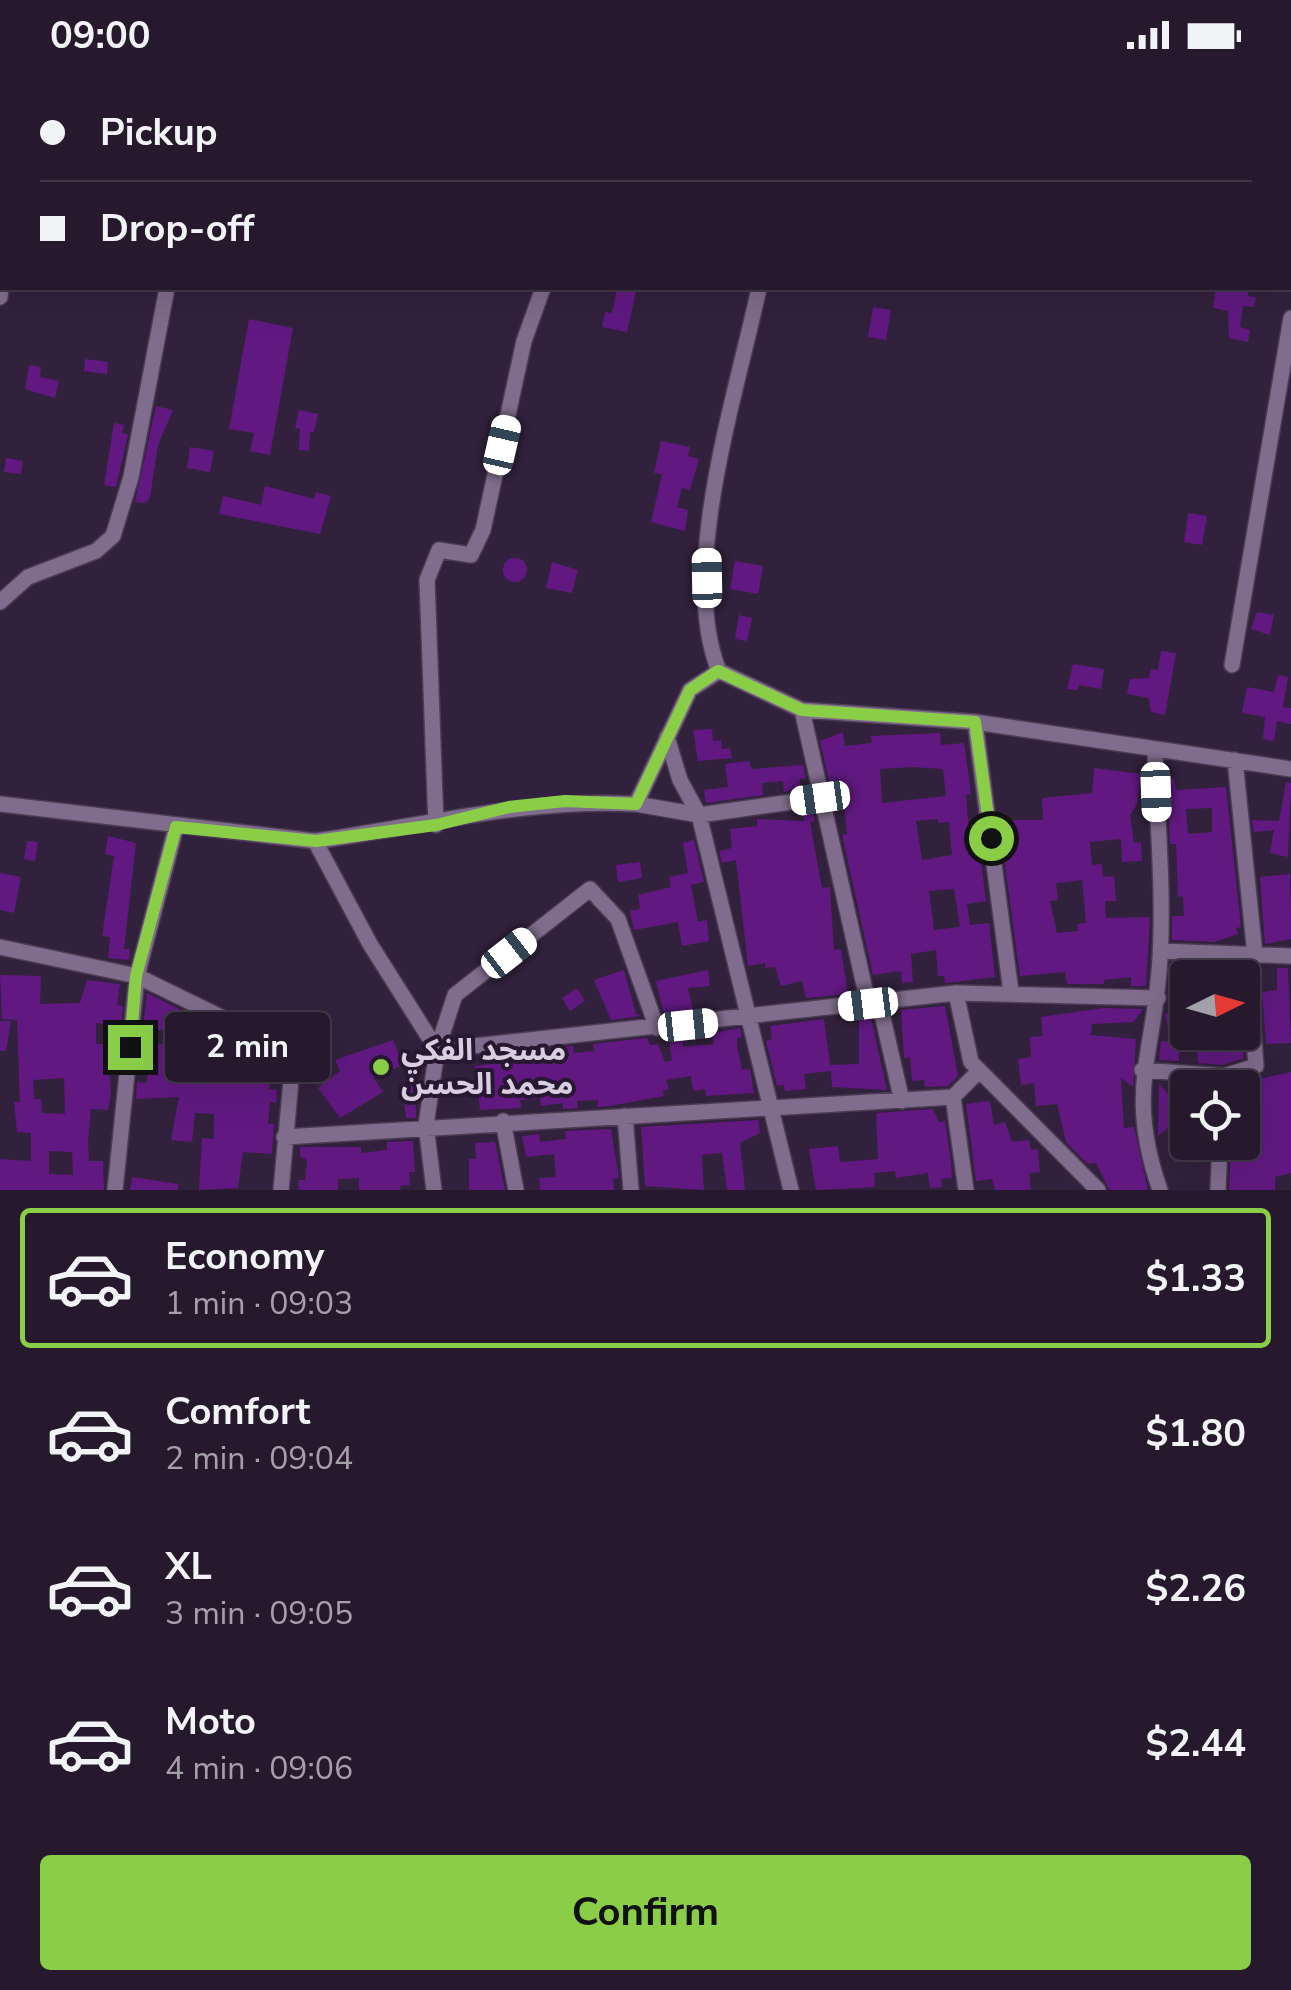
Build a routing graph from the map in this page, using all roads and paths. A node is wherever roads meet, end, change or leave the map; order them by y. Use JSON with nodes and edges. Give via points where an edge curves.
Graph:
{"nodes":[{"id":1,"x":167,"y":290,"type":"edge"},
{"id":2,"x":542,"y":290,"type":"edge"},
{"id":3,"x":759,"y":290,"type":"edge"},
{"id":4,"x":1291,"y":318,"type":"edge"},
{"id":5,"x":0,"y":602,"type":"edge"},
{"id":6,"x":1232,"y":664,"type":"dead end"},
{"id":7,"x":718,"y":671,"type":"junction"},
{"id":8,"x":802,"y":710,"type":"junction"},
{"id":9,"x":975,"y":722,"type":"junction"},
{"id":10,"x":667,"y":738,"type":"junction"},
{"id":11,"x":1155,"y":752,"type":"junction"},
{"id":12,"x":1235,"y":760,"type":"junction"},
{"id":13,"x":1291,"y":769,"type":"edge"},
{"id":14,"x":820,"y":798,"type":"junction"},
{"id":15,"x":636,"y":804,"type":"junction"},
{"id":16,"x":0,"y":808,"type":"edge"},
{"id":17,"x":698,"y":815,"type":"junction"},
{"id":18,"x":436,"y":825,"type":"junction"},
{"id":19,"x":176,"y":827,"type":"junction"},
{"id":20,"x":316,"y":841,"type":"junction"},
{"id":21,"x":0,"y":947,"type":"edge"},
{"id":22,"x":1161,"y":952,"type":"junction"},
{"id":23,"x":1251,"y":954,"type":"junction"},
{"id":24,"x":1291,"y":956,"type":"edge"},
{"id":25,"x":136,"y":976,"type":"junction"},
{"id":26,"x":1012,"y":992,"type":"junction"},
{"id":27,"x":956,"y":994,"type":"junction"},
{"id":28,"x":1158,"y":998,"type":"junction"},
{"id":29,"x":874,"y":1002,"type":"junction"},
{"id":30,"x":748,"y":1018,"type":"junction"},
{"id":31,"x":657,"y":1028,"type":"junction"},
{"id":32,"x":437,"y":1050,"type":"junction"},
{"id":33,"x":1142,"y":1070,"type":"junction"},
{"id":34,"x":1250,"y":1070,"type":"edge"},
{"id":35,"x":979,"y":1071,"type":"junction"},
{"id":36,"x":1170,"y":1074,"type":"edge"},
{"id":37,"x":953,"y":1098,"type":"junction"},
{"id":38,"x":902,"y":1101,"type":"junction"},
{"id":39,"x":770,"y":1105,"type":"junction"},
{"id":40,"x":625,"y":1116,"type":"junction"},
{"id":41,"x":503,"y":1121,"type":"junction"},
{"id":42,"x":426,"y":1126,"type":"junction"},
{"id":43,"x":284,"y":1137,"type":"junction"},
{"id":44,"x":1219,"y":1160,"type":"edge"},
{"id":45,"x":115,"y":1190,"type":"edge"},
{"id":46,"x":281,"y":1190,"type":"edge"},
{"id":47,"x":434,"y":1190,"type":"edge"},
{"id":48,"x":516,"y":1190,"type":"edge"},
{"id":49,"x":631,"y":1190,"type":"edge"},
{"id":50,"x":791,"y":1190,"type":"edge"},
{"id":51,"x":965,"y":1190,"type":"edge"},
{"id":52,"x":1098,"y":1190,"type":"edge"},
{"id":53,"x":1160,"y":1190,"type":"edge"},
{"id":54,"x":1218,"y":1190,"type":"edge"}],
"edges":[{"from":1,"to":5,"type":"street","via":[[131,477],[113,536],[96,551],[28,577]]},
{"from":2,"to":18,"type":"street","via":[[524,341],[482,530],[470,555],[438,550],[427,580]]},
{"from":3,"to":7,"type":"street","via":[[706,530],[706,626]]},
{"from":4,"to":6,"type":"street"},
{"from":7,"to":8,"type":"street"},
{"from":7,"to":10,"type":"street","via":[[690,690]]},
{"from":8,"to":9,"type":"street"},
{"from":8,"to":14,"type":"street"},
{"from":9,"to":11,"type":"street"},
{"from":9,"to":26,"type":"street"},
{"from":10,"to":15,"type":"street"},
{"from":10,"to":17,"type":"street"},
{"from":11,"to":12,"type":"street"},
{"from":11,"to":22,"type":"street"},
{"from":12,"to":13,"type":"street"},
{"from":12,"to":23,"type":"street"},
{"from":14,"to":17,"type":"street"},
{"from":14,"to":29,"type":"street"},
{"from":15,"to":17,"type":"street"},
{"from":15,"to":18,"type":"street","via":[[565,801]]},
{"from":16,"to":19,"type":"street"},
{"from":17,"to":30,"type":"street"},
{"from":18,"to":20,"type":"street"},
{"from":19,"to":20,"type":"street"},
{"from":19,"to":25,"type":"street"},
{"from":20,"to":32,"type":"street"},
{"from":21,"to":25,"type":"street"},
{"from":22,"to":23,"type":"street"},
{"from":22,"to":28,"type":"street"},
{"from":23,"to":24,"type":"street"},
{"from":23,"to":34,"type":"street","via":[[1258,1062]]},
{"from":25,"to":43,"type":"street","via":[[284,1048],[292,1070]]},
{"from":25,"to":45,"type":"street"},
{"from":26,"to":27,"type":"street"},
{"from":26,"to":28,"type":"street"},
{"from":27,"to":29,"type":"street"},
{"from":27,"to":35,"type":"street","via":[[966,1050]]},
{"from":28,"to":33,"type":"street"},
{"from":29,"to":30,"type":"street"},
{"from":29,"to":38,"type":"street"},
{"from":30,"to":31,"type":"street"},
{"from":30,"to":39,"type":"street"},
{"from":31,"to":32,"type":"street"},
{"from":31,"to":32,"type":"street","via":[[618,919],[590,890],[455,995]]},
{"from":32,"to":42,"type":"street"},
{"from":33,"to":36,"type":"street"},
{"from":33,"to":53,"type":"street","via":[[1144,1131]]},
{"from":35,"to":37,"type":"street"},
{"from":35,"to":52,"type":"street"},
{"from":37,"to":38,"type":"street"},
{"from":37,"to":51,"type":"street"},
{"from":38,"to":39,"type":"street"},
{"from":39,"to":40,"type":"street"},
{"from":39,"to":50,"type":"street"},
{"from":40,"to":41,"type":"street"},
{"from":40,"to":49,"type":"street"},
{"from":41,"to":42,"type":"street"},
{"from":41,"to":48,"type":"street"},
{"from":42,"to":43,"type":"street"},
{"from":42,"to":47,"type":"street"},
{"from":43,"to":46,"type":"street"},
{"from":44,"to":54,"type":"street"}]}
